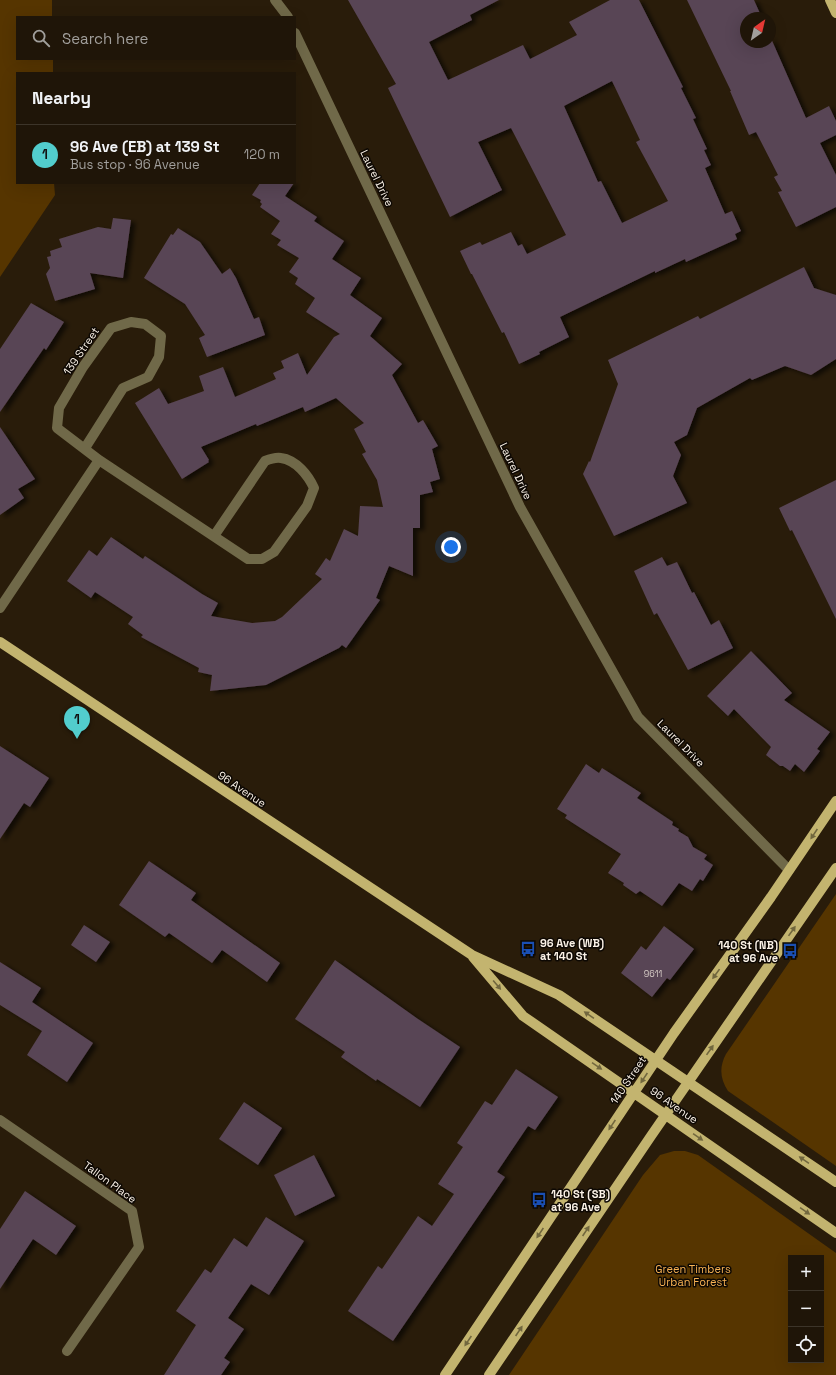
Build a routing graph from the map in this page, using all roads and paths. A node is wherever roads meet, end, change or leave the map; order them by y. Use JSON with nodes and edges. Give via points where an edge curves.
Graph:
{"nodes":[{"id":1,"x":275,"y":0,"type":"edge"},
{"id":2,"x":830,"y":0,"type":"edge"},
{"id":3,"x":836,"y":13,"type":"edge"},
{"id":4,"x":287,"y":16,"type":"edge"},
{"id":5,"x":296,"y":35,"type":"edge"},
{"id":6,"x":85,"y":448,"type":"junction"},
{"id":7,"x":99,"y":460,"type":"junction"},
{"id":8,"x":214,"y":536,"type":"junction"},
{"id":9,"x":0,"y":608,"type":"edge"},
{"id":10,"x":0,"y":642,"type":"edge"},
{"id":11,"x":836,"y":801,"type":"edge"},
{"id":12,"x":836,"y":868,"type":"edge"},
{"id":13,"x":789,"y":870,"type":"junction"},
{"id":14,"x":472,"y":955,"type":"junction"},
{"id":15,"x":656,"y":1060,"type":"junction"},
{"id":16,"x":688,"y":1082,"type":"junction"},
{"id":17,"x":634,"y":1092,"type":"junction"},
{"id":18,"x":666,"y":1114,"type":"junction"},
{"id":19,"x":0,"y":1120,"type":"edge"},
{"id":20,"x":836,"y":1182,"type":"edge"},
{"id":21,"x":836,"y":1232,"type":"edge"},
{"id":22,"x":67,"y":1351,"type":"dead end"},
{"id":23,"x":445,"y":1375,"type":"edge"},
{"id":24,"x":490,"y":1375,"type":"edge"}],
"edges":[{"from":1,"to":4,"type":"street"},
{"from":2,"to":3,"type":"main road"},
{"from":5,"to":13,"type":"street","name":"Laurel Drive","via":[[520,507],[638,716]]},
{"from":6,"to":6,"type":"street","name":"139 Street","via":[[123,388],[148,377],[159,357],[162,336],[145,324],[131,322],[111,328],[83,367],[60,408],[57,428]]},
{"from":6,"to":7,"type":"street","name":"139 Street"},
{"from":7,"to":8,"type":"street","name":"139 Street"},
{"from":7,"to":9,"type":"street"},
{"from":8,"to":8,"type":"street","name":"139 Street","via":[[248,560],[262,559],[274,552],[307,506],[314,488],[311,481],[302,469],[282,458],[265,461]]},
{"from":10,"to":14,"type":"main road","name":"96 Avenue"},
{"from":11,"to":13,"type":"main road","name":"140 Street","one_way":true},
{"from":16,"to":12,"type":"main road","one_way":true},
{"from":13,"to":15,"type":"main road","name":"140 Street","one_way":true},
{"from":15,"to":14,"type":"main road","name":"96 Avenue","one_way":true,"via":[[559,995]]},
{"from":14,"to":17,"type":"main road","name":"96 Avenue","one_way":true,"via":[[523,1016]]},
{"from":15,"to":16,"type":"main road","name":"96 Avenue"},
{"from":15,"to":17,"type":"main road","name":"140 Street","one_way":true},
{"from":16,"to":18,"type":"main road"},
{"from":20,"to":16,"type":"main road","name":"96 Avenue","one_way":true},
{"from":17,"to":18,"type":"main road","name":"96 Avenue"},
{"from":17,"to":23,"type":"main road","name":"140 Street","one_way":true},
{"from":18,"to":21,"type":"main road","name":"96 Avenue","one_way":true},
{"from":24,"to":18,"type":"main road","one_way":true},
{"from":19,"to":22,"type":"street","name":"Tallon Place","via":[[132,1211],[139,1247]]}]}
